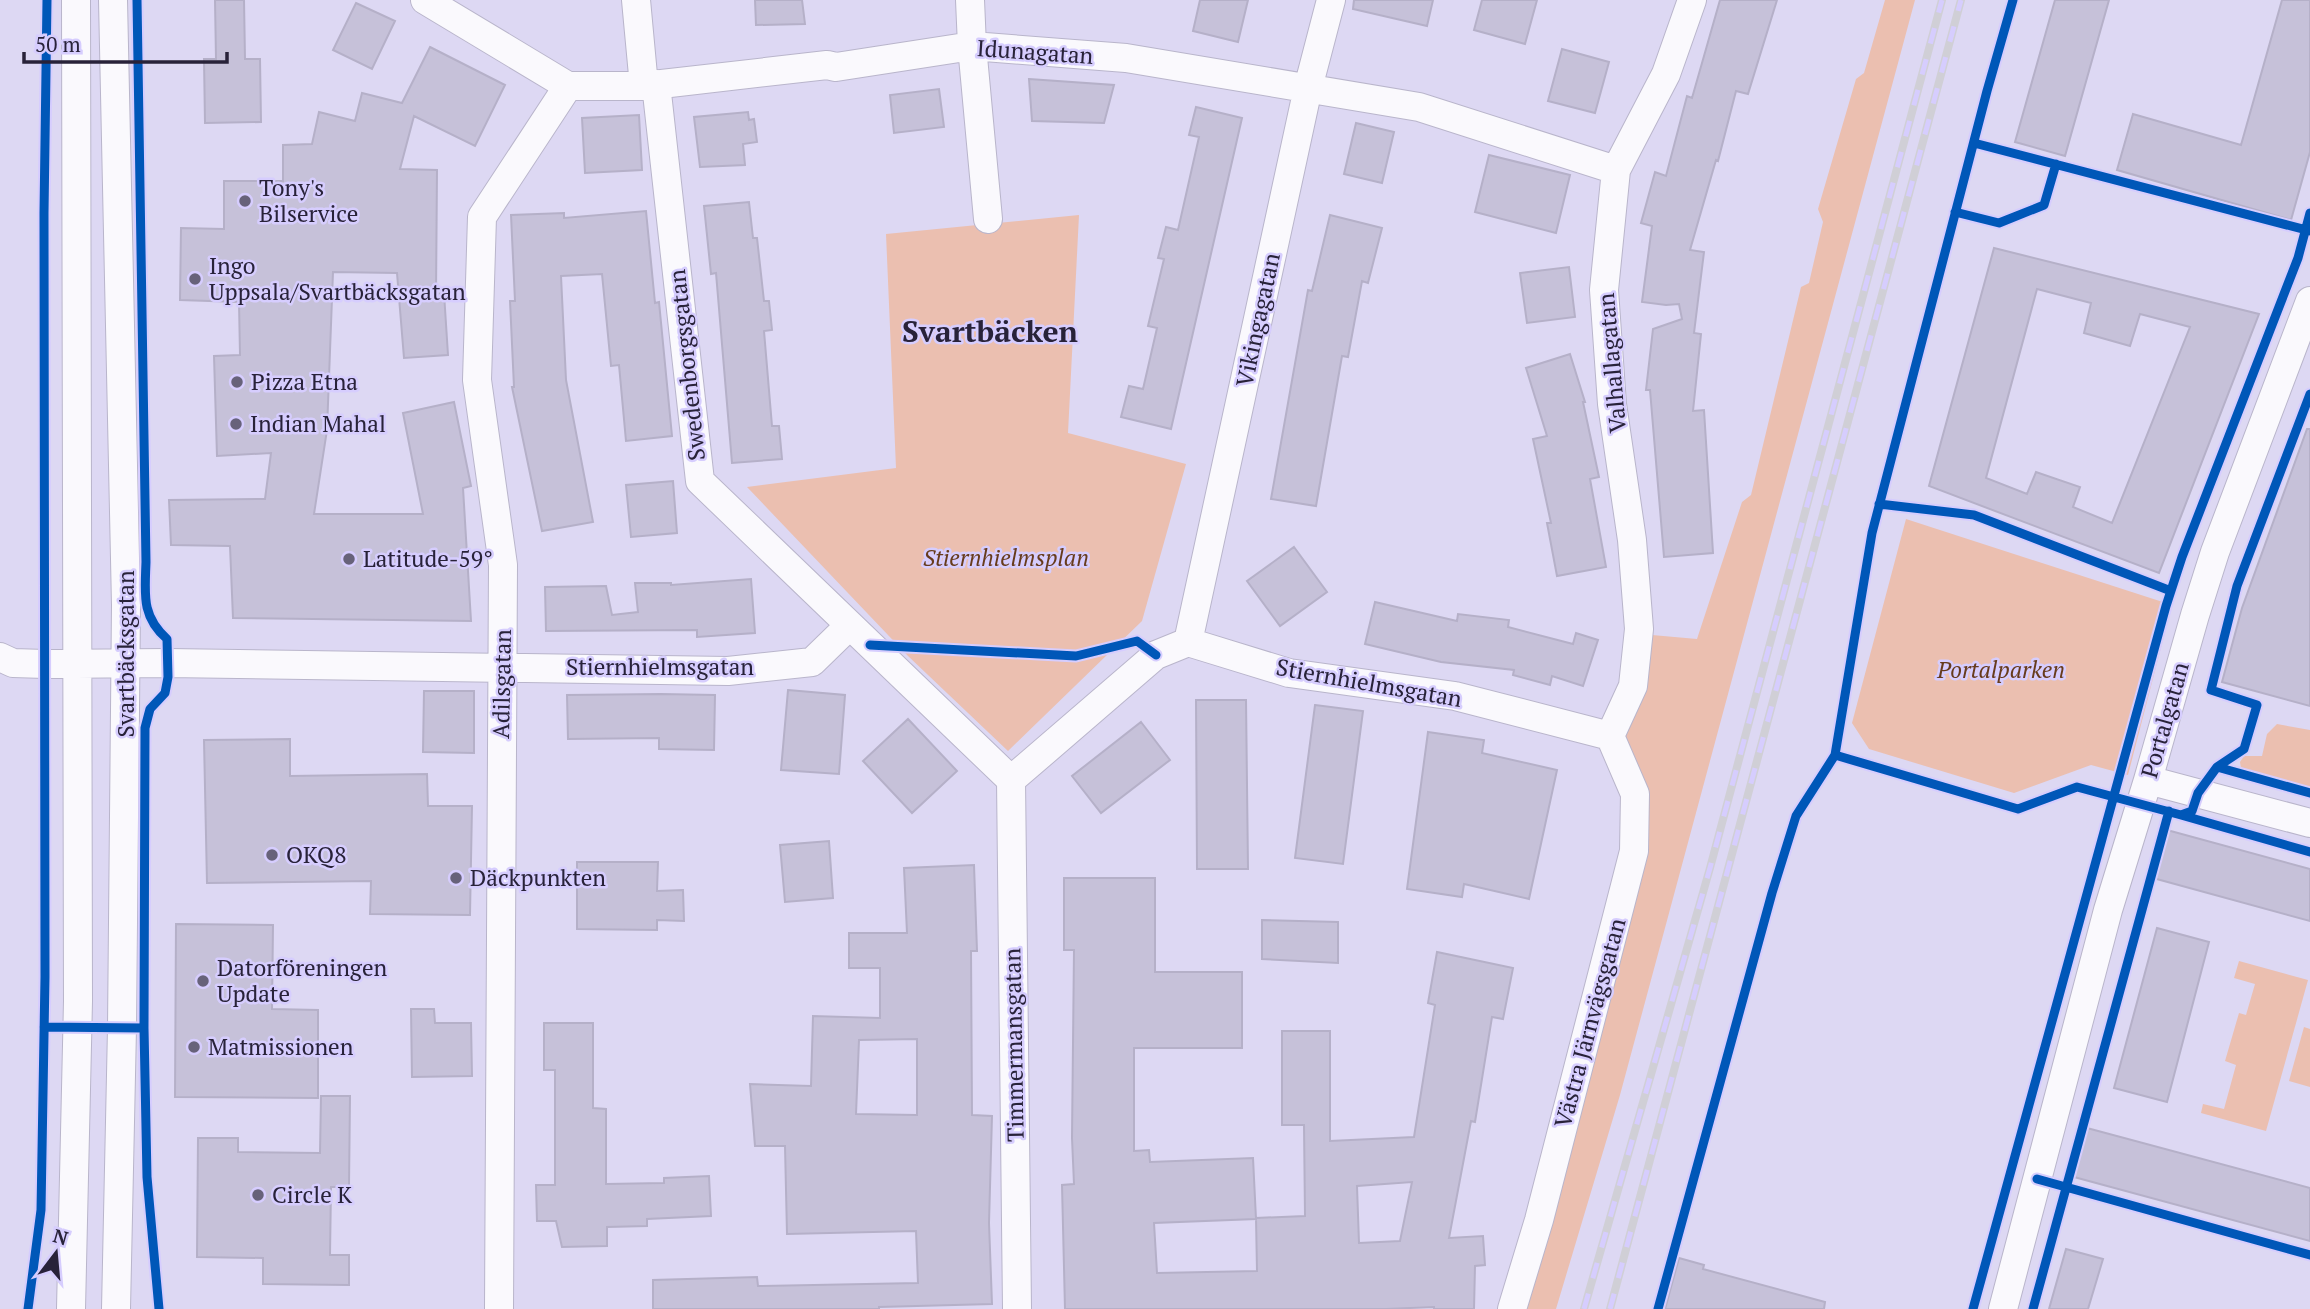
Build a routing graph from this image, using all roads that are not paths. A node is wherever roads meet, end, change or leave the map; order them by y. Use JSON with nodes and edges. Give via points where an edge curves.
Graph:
{"nodes":[{"id":1,"x":76,"y":0,"type":"edge"},
{"id":2,"x":113,"y":0,"type":"edge"},
{"id":3,"x":425,"y":0,"type":"edge"},
{"id":4,"x":636,"y":0,"type":"edge"},
{"id":5,"x":970,"y":0,"type":"edge"},
{"id":6,"x":1331,"y":0,"type":"edge"},
{"id":7,"x":1692,"y":0,"type":"edge"},
{"id":8,"x":972,"y":46,"type":"junction"},
{"id":9,"x":650,"y":85,"type":"junction"},
{"id":10,"x":568,"y":86,"type":"junction"},
{"id":11,"x":1308,"y":88,"type":"junction"},
{"id":12,"x":1616,"y":170,"type":"junction"},
{"id":13,"x":988,"y":219,"type":"dead end"},
{"id":14,"x":2310,"y":301,"type":"edge"},
{"id":15,"x":849,"y":626,"type":"junction"},
{"id":16,"x":1188,"y":642,"type":"junction"},
{"id":17,"x":0,"y":657,"type":"edge"},
{"id":18,"x":76,"y":663,"type":"junction"},
{"id":19,"x":126,"y":663,"type":"junction"},
{"id":20,"x":501,"y":666,"type":"junction"},
{"id":21,"x":1611,"y":736,"type":"junction"},
{"id":22,"x":1011,"y":780,"type":"junction"},
{"id":23,"x":2148,"y":780,"type":"junction"},
{"id":24,"x":2310,"y":823,"type":"edge"},
{"id":25,"x":71,"y":1309,"type":"edge"},
{"id":26,"x":116,"y":1309,"type":"edge"},
{"id":27,"x":499,"y":1309,"type":"edge"},
{"id":28,"x":1017,"y":1309,"type":"edge"},
{"id":29,"x":1512,"y":1309,"type":"edge"},
{"id":30,"x":2003,"y":1309,"type":"edge"}],
"edges":[{"from":1,"to":18,"type":"street"},
{"from":2,"to":19,"type":"street","name":"Svartbäcksgatan"},
{"from":3,"to":10,"type":"street"},
{"from":4,"to":9,"type":"street","name":"Swedenborgsgatan"},
{"from":5,"to":8,"type":"street"},
{"from":6,"to":11,"type":"street","name":"Vikingagatan"},
{"from":7,"to":12,"type":"street","name":"Valhallagatan","via":[[1666,74]]},
{"from":8,"to":9,"type":"street","name":"Idunagatan","via":[[836,67]]},
{"from":8,"to":11,"type":"street","name":"Idunagatan","via":[[1126,58]]},
{"from":8,"to":13,"type":"street"},
{"from":9,"to":10,"type":"street","name":"Idunagatan"},
{"from":9,"to":15,"type":"street","name":"Swedenborgsgatan","via":[[700,481]]},
{"from":10,"to":20,"type":"street","name":"Adilsgatan","via":[[482,216],[477,380],[503,565]]},
{"from":11,"to":12,"type":"street","name":"Idunagatan","via":[[1419,107]]},
{"from":11,"to":16,"type":"street","name":"Vikingagatan"},
{"from":12,"to":21,"type":"street","name":"Valhallagatan","via":[[1604,290],[1612,404],[1632,540],[1639,629],[1633,686]]},
{"from":14,"to":23,"type":"street","name":"Portalgatan","via":[[2215,552]]},
{"from":15,"to":20,"type":"street","name":"Stiernhielmsgatan","via":[[812,662],[729,671]]},
{"from":15,"to":22,"type":"street"},
{"from":16,"to":21,"type":"street","name":"Stiernhielmsgatan","via":[[1289,673],[1455,696]]},
{"from":16,"to":22,"type":"street","via":[[1156,655]]},
{"from":17,"to":18,"type":"street","via":[[13,663]]},
{"from":18,"to":19,"type":"street","name":"Stiernhielmsgatan"},
{"from":18,"to":25,"type":"street","via":[[78,1001]]},
{"from":19,"to":20,"type":"street","name":"Stiernhielmsgatan"},
{"from":19,"to":26,"type":"street","name":"Svartbäcksgatan"},
{"from":20,"to":27,"type":"street","name":"Adilsgatan"},
{"from":21,"to":29,"type":"street","name":"Västra Järnvägsgatan","via":[[1635,794],[1634,851]]},
{"from":22,"to":28,"type":"street","name":"Timmermansgatan"},
{"from":23,"to":24,"type":"street"},
{"from":23,"to":30,"type":"street","name":"Portalgatan","via":[[2108,910]]}]}
